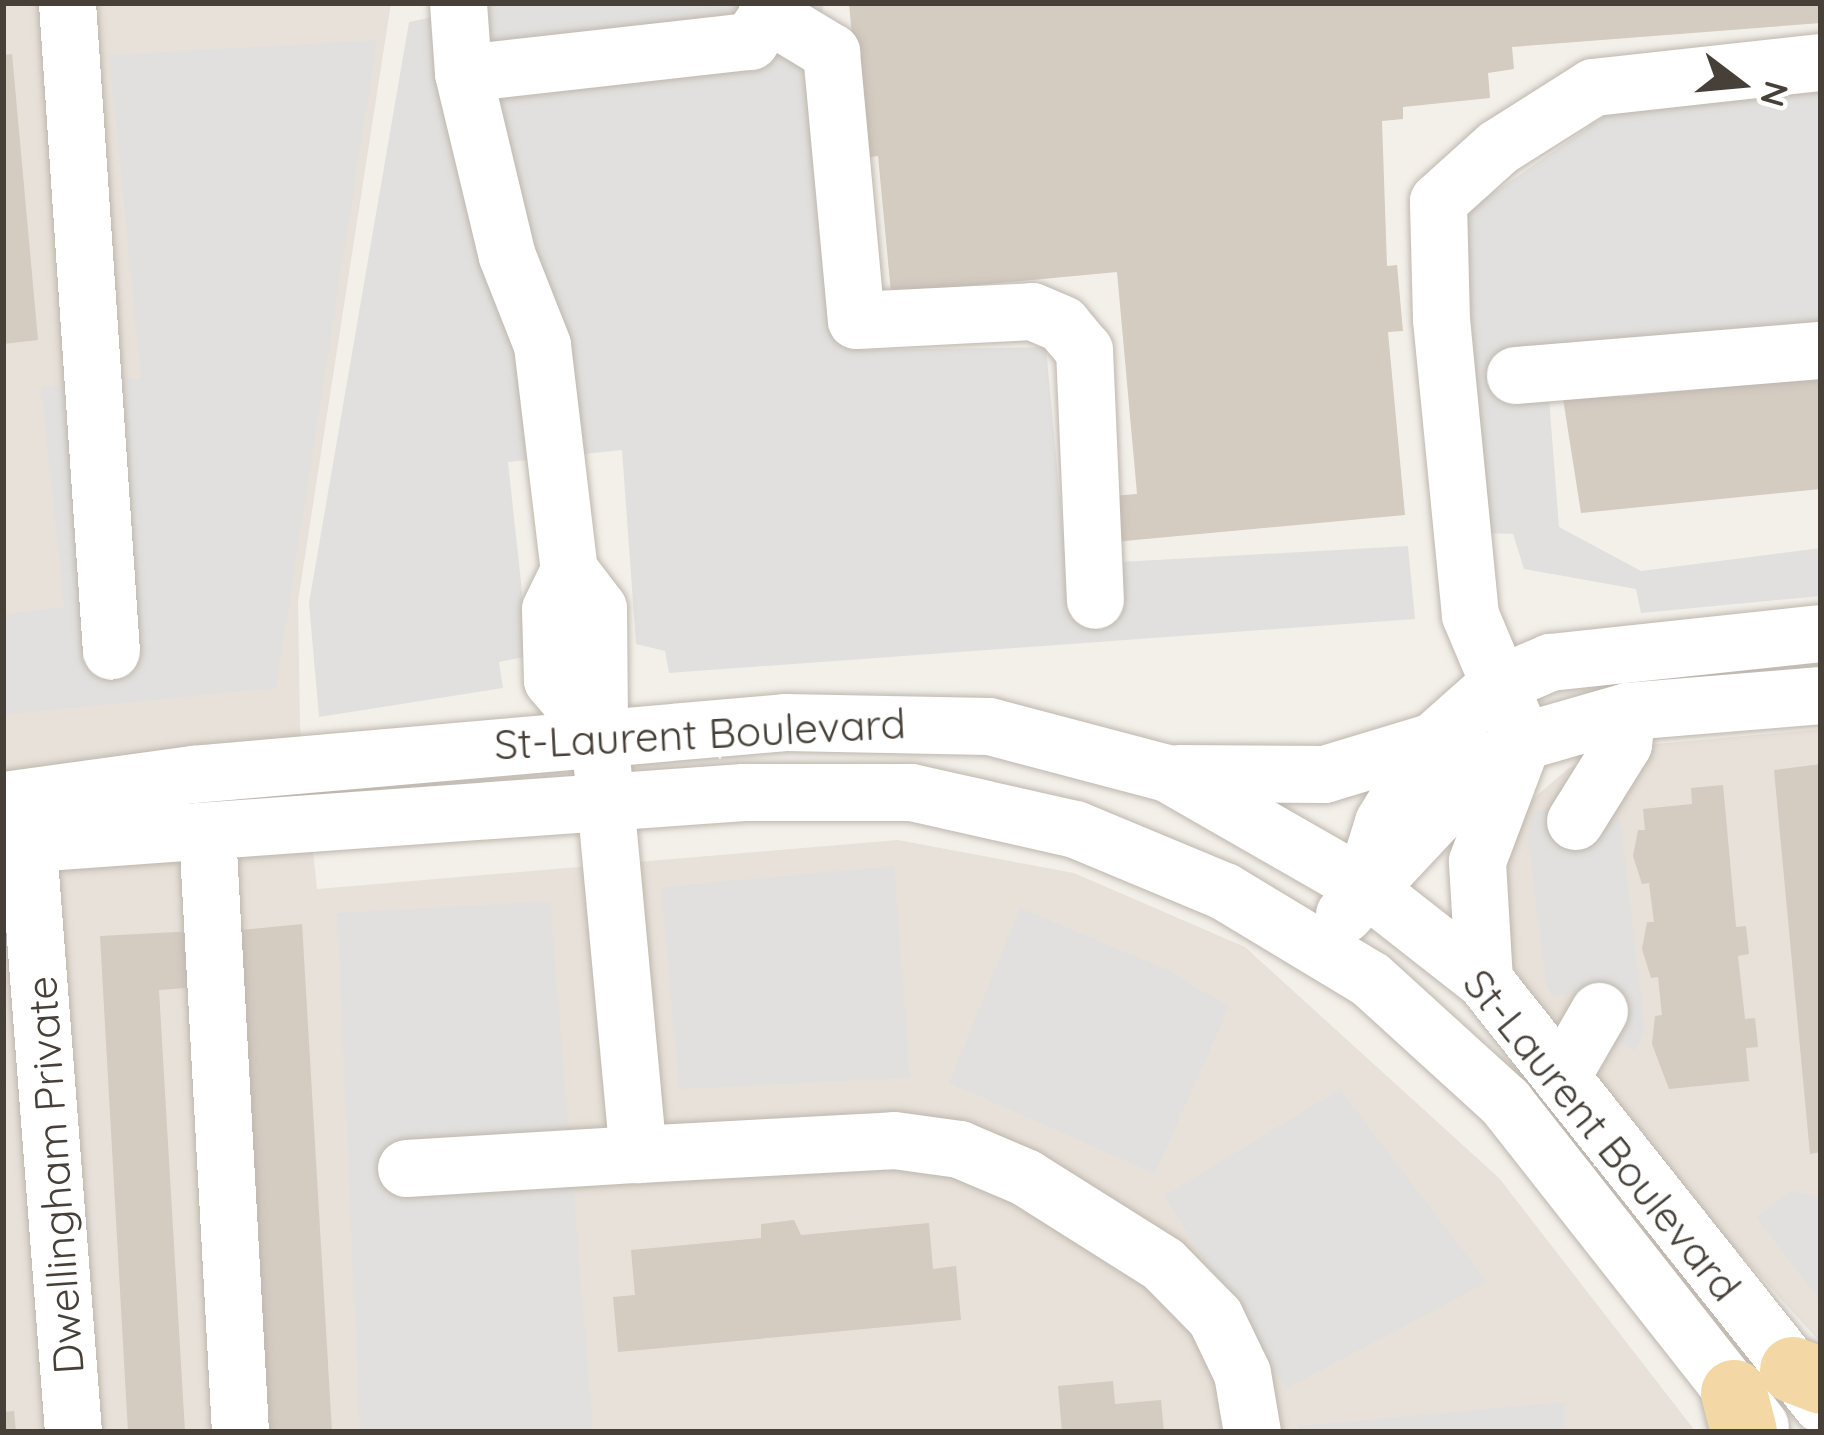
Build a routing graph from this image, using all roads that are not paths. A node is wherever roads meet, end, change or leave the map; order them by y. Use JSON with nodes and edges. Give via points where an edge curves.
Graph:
{"nodes":[{"id":1,"x":68,"y":3,"type":"edge"},
{"id":2,"x":458,"y":3,"type":"edge"},
{"id":3,"x":768,"y":8,"type":"edge"},
{"id":4,"x":1821,"y":62,"type":"edge"},
{"id":5,"x":463,"y":73,"type":"junction"},
{"id":6,"x":1821,"y":350,"type":"edge"},
{"id":7,"x":1515,"y":375,"type":"dead end"},
{"id":8,"x":1096,"y":600,"type":"dead end"},
{"id":9,"x":1820,"y":640,"type":"edge"},
{"id":10,"x":111,"y":651,"type":"dead end"},
{"id":11,"x":1496,"y":685,"type":"junction"},
{"id":12,"x":1821,"y":695,"type":"edge"},
{"id":13,"x":1627,"y":711,"type":"junction"},
{"id":14,"x":599,"y":736,"type":"junction"},
{"id":15,"x":1433,"y":741,"type":"junction"},
{"id":16,"x":1523,"y":741,"type":"junction"},
{"id":17,"x":1167,"y":773,"type":"junction"},
{"id":18,"x":607,"y":802,"type":"junction"},
{"id":19,"x":1576,"y":821,"type":"dead end"},
{"id":20,"x":12,"y":831,"type":"edge"},
{"id":21,"x":207,"y":832,"type":"junction"},
{"id":22,"x":1364,"y":886,"type":"junction"},
{"id":23,"x":1320,"y":947,"type":"junction"},
{"id":24,"x":1484,"y":980,"type":"junction"},
{"id":25,"x":1599,"y":1011,"type":"dead end"},
{"id":26,"x":1562,"y":1075,"type":"junction"},
{"id":27,"x":638,"y":1154,"type":"junction"},
{"id":28,"x":406,"y":1168,"type":"dead end"},
{"id":29,"x":1780,"y":1402,"type":"edge"},
{"id":30,"x":73,"y":1432,"type":"edge"},
{"id":31,"x":239,"y":1432,"type":"edge"},
{"id":32,"x":1252,"y":1432,"type":"edge"}],
"edges":[{"from":1,"to":10,"type":"street"},
{"from":2,"to":5,"type":"street"},
{"from":3,"to":5,"type":"street","via":[[750,41]]},
{"from":3,"to":8,"type":"street","via":[[831,52],[856,320],[1032,310],[1062,325],[1084,350]]},
{"from":4,"to":11,"type":"street","via":[[1593,87],[1498,147],[1438,201],[1462,551],[1470,615]]},
{"from":5,"to":14,"type":"street","via":[[507,256],[542,346],[568,570],[598,608]]},
{"from":6,"to":7,"type":"street"},
{"from":9,"to":11,"type":"street","via":[[1550,662]]},
{"from":11,"to":15,"type":"street"},
{"from":11,"to":16,"type":"street"},
{"from":12,"to":13,"type":"street"},
{"from":13,"to":16,"type":"street"},
{"from":13,"to":19,"type":"street","via":[[1623,744]]},
{"from":14,"to":17,"type":"street","name":"St-Laurent Boulevard","via":[[913,718],[1082,746]]},
{"from":14,"to":18,"type":"street"},
{"from":14,"to":20,"type":"street","name":"St-Laurent Boulevard"},
{"from":15,"to":17,"type":"street","via":[[1324,774]]},
{"from":15,"to":22,"type":"street","via":[[1383,822]]},
{"from":16,"to":22,"type":"street","via":[[1476,773]]},
{"from":16,"to":24,"type":"street","via":[[1477,861]]},
{"from":17,"to":22,"type":"street","name":"St-Laurent Boulevard"},
{"from":18,"to":21,"type":"street","name":"St-Laurent Boulevard"},
{"from":18,"to":23,"type":"street","name":"St-Laurent Boulevard","via":[[911,792],[998,807],[1148,856]]},
{"from":18,"to":27,"type":"street"},
{"from":20,"to":21,"type":"street","name":"St-Laurent Boulevard"},
{"from":20,"to":30,"type":"street","name":"Dwellingham Private"},
{"from":21,"to":31,"type":"street"},
{"from":22,"to":23,"type":"street"},
{"from":22,"to":24,"type":"street","name":"St-Laurent Boulevard"},
{"from":23,"to":29,"type":"street","name":"St-Laurent Boulevard","via":[[1370,979],[1504,1102]]},
{"from":24,"to":26,"type":"street","name":"St-Laurent Boulevard"},
{"from":25,"to":26,"type":"street"},
{"from":26,"to":29,"type":"street","name":"St-Laurent Boulevard"},
{"from":27,"to":28,"type":"street"},
{"from":27,"to":32,"type":"street","via":[[894,1140],[959,1149],[1025,1177],[1163,1264],[1215,1317],[1242,1373]]}]}
